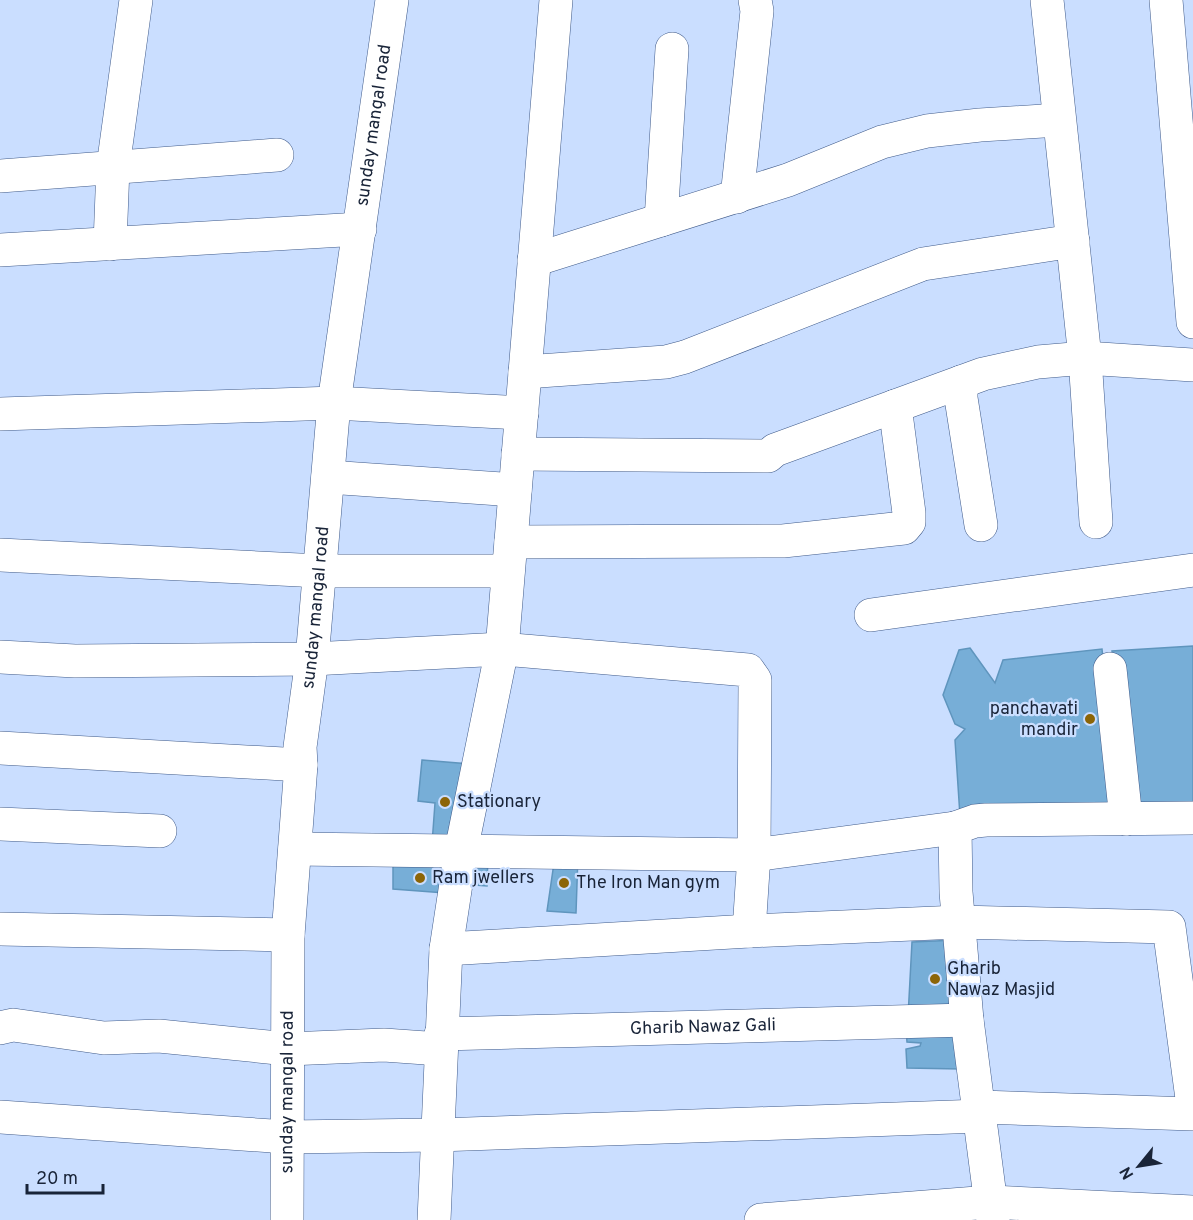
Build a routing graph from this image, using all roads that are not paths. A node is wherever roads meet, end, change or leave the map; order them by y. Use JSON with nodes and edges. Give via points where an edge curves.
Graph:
{"nodes":[{"id":1,"x":136,"y":0,"type":"edge"},
{"id":2,"x":392,"y":0,"type":"edge"},
{"id":3,"x":556,"y":0,"type":"edge"},
{"id":4,"x":755,"y":0,"type":"edge"},
{"id":5,"x":1047,"y":0,"type":"edge"},
{"id":6,"x":1166,"y":0,"type":"edge"},
{"id":7,"x":672,"y":49,"type":"dead end"},
{"id":8,"x":1059,"y":120,"type":"junction"},
{"id":9,"x":277,"y":156,"type":"dead end"},
{"id":10,"x":113,"y":167,"type":"junction"},
{"id":11,"x":0,"y":176,"type":"edge"},
{"id":12,"x":737,"y":197,"type":"junction"},
{"id":13,"x":661,"y":220,"type":"junction"},
{"id":14,"x":360,"y":229,"type":"junction"},
{"id":15,"x":1073,"y":241,"type":"junction"},
{"id":16,"x":110,"y":244,"type":"junction"},
{"id":17,"x":0,"y":250,"type":"edge"},
{"id":18,"x":534,"y":260,"type":"junction"},
{"id":19,"x":1193,"y":322,"type":"edge"},
{"id":20,"x":1085,"y":358,"type":"junction"},
{"id":21,"x":1193,"y":365,"type":"edge"},
{"id":22,"x":525,"y":372,"type":"junction"},
{"id":23,"x":961,"y":382,"type":"junction"},
{"id":24,"x":334,"y":403,"type":"junction"},
{"id":25,"x":895,"y":406,"type":"junction"},
{"id":26,"x":522,"y":413,"type":"junction"},
{"id":27,"x":0,"y":414,"type":"edge"},
{"id":28,"x":518,"y":454,"type":"junction"},
{"id":29,"x":328,"y":477,"type":"junction"},
{"id":30,"x":515,"y":490,"type":"junction"},
{"id":31,"x":1096,"y":522,"type":"dead end"},
{"id":32,"x":981,"y":525,"type":"dead end"},
{"id":33,"x":0,"y":555,"type":"edge"},
{"id":34,"x":509,"y":556,"type":"junction"},
{"id":35,"x":1193,"y":570,"type":"edge"},
{"id":36,"x":320,"y":571,"type":"junction"},
{"id":37,"x":871,"y":615,"type":"dead end"},
{"id":38,"x":502,"y":649,"type":"junction"},
{"id":39,"x":0,"y":657,"type":"edge"},
{"id":40,"x":312,"y":659,"type":"junction"},
{"id":41,"x":1110,"y":669,"type":"dead end"},
{"id":42,"x":0,"y":748,"type":"edge"},
{"id":43,"x":301,"y":765,"type":"junction"},
{"id":44,"x":1193,"y":818,"type":"edge"},
{"id":45,"x":1126,"y":819,"type":"junction"},
{"id":46,"x":0,"y":824,"type":"edge"},
{"id":47,"x":955,"y":828,"type":"junction"},
{"id":48,"x":160,"y":831,"type":"dead end"},
{"id":49,"x":295,"y":849,"type":"junction"},
{"id":50,"x":461,"y":851,"type":"junction"},
{"id":51,"x":754,"y":855,"type":"junction"},
{"id":52,"x":958,"y":922,"type":"junction"},
{"id":53,"x":0,"y":929,"type":"edge"},
{"id":54,"x":749,"y":931,"type":"junction"},
{"id":55,"x":288,"y":935,"type":"junction"},
{"id":56,"x":447,"y":950,"type":"junction"},
{"id":57,"x":967,"y":1020,"type":"junction"},
{"id":58,"x":0,"y":1028,"type":"edge"},
{"id":59,"x":440,"y":1041,"type":"junction"},
{"id":60,"x":288,"y":1049,"type":"junction"},
{"id":61,"x":1193,"y":1106,"type":"edge"},
{"id":62,"x":980,"y":1111,"type":"junction"},
{"id":63,"x":1193,"y":1114,"type":"edge"},
{"id":64,"x":0,"y":1117,"type":"edge"},
{"id":65,"x":438,"y":1135,"type":"junction"},
{"id":66,"x":287,"y":1137,"type":"junction"},
{"id":67,"x":991,"y":1211,"type":"edge"},
{"id":68,"x":1193,"y":1212,"type":"edge"},
{"id":69,"x":287,"y":1220,"type":"edge"},
{"id":70,"x":434,"y":1220,"type":"edge"},
{"id":71,"x":761,"y":1220,"type":"edge"}],
"edges":[{"from":1,"to":10,"type":"street"},
{"from":2,"to":14,"type":"street","name":"sunday mangal road"},
{"from":3,"to":18,"type":"street"},
{"from":4,"to":12,"type":"street"},
{"from":5,"to":8,"type":"street"},
{"from":6,"to":19,"type":"street"},
{"from":7,"to":13,"type":"street"},
{"from":8,"to":12,"type":"street","via":[[927,131],[882,142]]},
{"from":8,"to":15,"type":"street"},
{"from":9,"to":10,"type":"street"},
{"from":10,"to":11,"type":"street"},
{"from":10,"to":16,"type":"street"},
{"from":12,"to":13,"type":"street"},
{"from":13,"to":18,"type":"street"},
{"from":14,"to":16,"type":"street"},
{"from":14,"to":24,"type":"street","name":"sunday mangal road"},
{"from":15,"to":20,"type":"street"},
{"from":15,"to":22,"type":"street","via":[[923,264],[666,362]]},
{"from":16,"to":17,"type":"street"},
{"from":18,"to":22,"type":"street"},
{"from":20,"to":21,"type":"street"},
{"from":20,"to":23,"type":"street","via":[[1013,366]]},
{"from":20,"to":31,"type":"street"},
{"from":22,"to":26,"type":"street"},
{"from":23,"to":25,"type":"street"},
{"from":23,"to":32,"type":"street"},
{"from":24,"to":26,"type":"street"},
{"from":24,"to":27,"type":"street"},
{"from":24,"to":29,"type":"street","name":"sunday mangal road"},
{"from":25,"to":28,"type":"street","via":[[775,450],[768,456]]},
{"from":25,"to":34,"type":"street","via":[[909,513],[904,528],[783,541]]},
{"from":26,"to":28,"type":"street"},
{"from":28,"to":30,"type":"street"},
{"from":29,"to":30,"type":"street"},
{"from":29,"to":36,"type":"street","name":"sunday mangal road"},
{"from":30,"to":34,"type":"street"},
{"from":33,"to":36,"type":"street"},
{"from":34,"to":36,"type":"street"},
{"from":34,"to":38,"type":"street"},
{"from":35,"to":37,"type":"street"},
{"from":36,"to":40,"type":"street","name":"sunday mangal road"},
{"from":38,"to":40,"type":"street"},
{"from":38,"to":50,"type":"street"},
{"from":38,"to":51,"type":"street","via":[[751,672],[755,680]]},
{"from":39,"to":40,"type":"street","via":[[75,661]]},
{"from":40,"to":43,"type":"street","name":"sunday mangal road"},
{"from":41,"to":45,"type":"street"},
{"from":42,"to":43,"type":"street"},
{"from":43,"to":49,"type":"street","name":"sunday mangal road"},
{"from":44,"to":45,"type":"street"},
{"from":45,"to":47,"type":"street","via":[[986,820]]},
{"from":46,"to":48,"type":"street"},
{"from":47,"to":51,"type":"street"},
{"from":47,"to":52,"type":"street"},
{"from":49,"to":50,"type":"street"},
{"from":49,"to":55,"type":"street","name":"sunday mangal road"},
{"from":50,"to":51,"type":"street"},
{"from":50,"to":56,"type":"street"},
{"from":51,"to":54,"type":"street"},
{"from":52,"to":54,"type":"street"},
{"from":52,"to":57,"type":"street"},
{"from":52,"to":61,"type":"street","via":[[1169,927]]},
{"from":53,"to":55,"type":"street"},
{"from":54,"to":56,"type":"street"},
{"from":55,"to":60,"type":"street","name":"sunday mangal road"},
{"from":56,"to":59,"type":"street"},
{"from":57,"to":59,"type":"street","name":"Gharib Nawaz Gali"},
{"from":57,"to":62,"type":"street"},
{"from":58,"to":60,"type":"street","name":"Gharib Nawaz Gali","via":[[13,1025],[104,1038],[159,1036]]},
{"from":59,"to":60,"type":"street","name":"Gharib Nawaz Gali"},
{"from":59,"to":65,"type":"street"},
{"from":60,"to":66,"type":"street","name":"sunday mangal road"},
{"from":62,"to":63,"type":"street"},
{"from":62,"to":65,"type":"street"},
{"from":62,"to":67,"type":"street"},
{"from":64,"to":66,"type":"street"},
{"from":65,"to":66,"type":"street"},
{"from":65,"to":70,"type":"street"},
{"from":66,"to":69,"type":"street","name":"sunday mangal road"},
{"from":67,"to":68,"type":"street"},
{"from":67,"to":71,"type":"street"}]}
